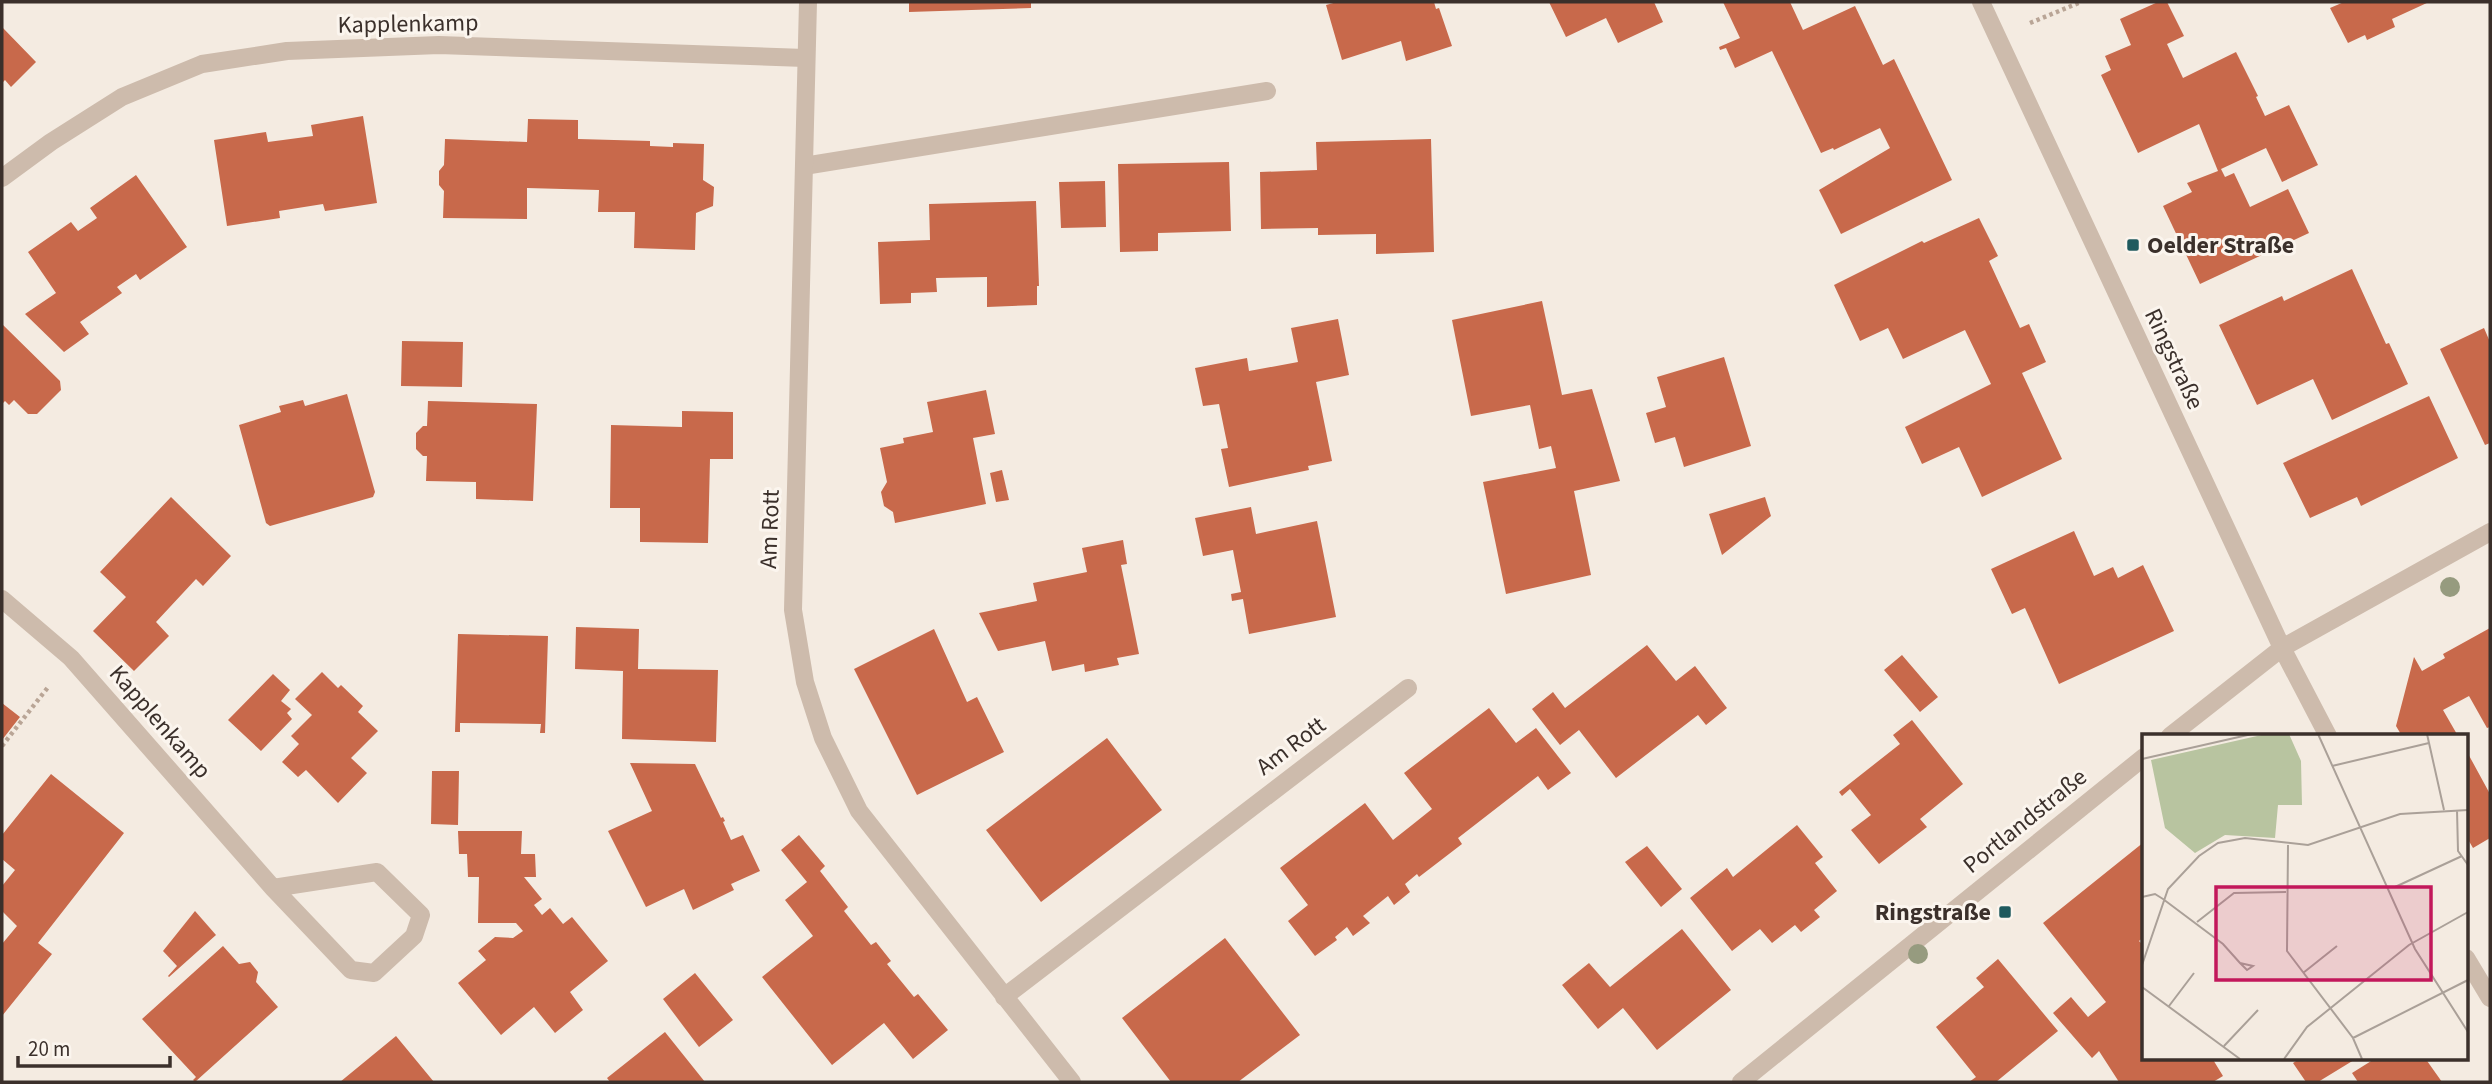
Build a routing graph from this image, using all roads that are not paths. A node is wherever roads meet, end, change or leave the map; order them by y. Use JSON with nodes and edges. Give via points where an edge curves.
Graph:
{"nodes":[{"id":1,"x":808,"y":2,"type":"edge"},
{"id":2,"x":1981,"y":2,"type":"edge"},
{"id":3,"x":805,"y":58,"type":"junction"},
{"id":4,"x":1267,"y":91,"type":"dead end"},
{"id":5,"x":804,"y":166,"type":"junction"},
{"id":6,"x":2,"y":178,"type":"edge"},
{"id":7,"x":2490,"y":532,"type":"edge"},
{"id":8,"x":2,"y":599,"type":"edge"},
{"id":9,"x":2282,"y":648,"type":"junction"},
{"id":10,"x":1408,"y":688,"type":"dead end"},
{"id":11,"x":2173,"y":734,"type":"edge"},
{"id":12,"x":2327,"y":734,"type":"edge"},
{"id":13,"x":2142,"y":759,"type":"edge"},
{"id":14,"x":272,"y":888,"type":"junction"},
{"id":15,"x":2468,"y":961,"type":"edge"},
{"id":16,"x":1004,"y":996,"type":"junction"},
{"id":17,"x":2490,"y":998,"type":"edge"},
{"id":18,"x":1073,"y":1082,"type":"edge"},
{"id":19,"x":1741,"y":1082,"type":"edge"}],
"edges":[{"from":1,"to":3,"type":"street","name":"Am Rott"},
{"from":2,"to":9,"type":"street","name":"Ringstraße"},
{"from":3,"to":5,"type":"street","name":"Am Rott"},
{"from":3,"to":6,"type":"street","name":"Kapplenkamp","via":[[439,45],[287,51],[201,64],[122,97]]},
{"from":4,"to":5,"type":"street"},
{"from":5,"to":16,"type":"street","name":"Am Rott","via":[[793,610],[805,682],[823,738],[859,811]]},
{"from":7,"to":9,"type":"street"},
{"from":8,"to":14,"type":"street","name":"Kapplenkamp","via":[[72,658]]},
{"from":9,"to":11,"type":"street"},
{"from":9,"to":12,"type":"street","name":"Ringstraße"},
{"from":10,"to":16,"type":"street","name":"Am Rott"},
{"from":13,"to":19,"type":"street","name":"Portlandstraße"},
{"from":14,"to":14,"type":"street","name":"Kapplenkamp","via":[[377,872],[421,915],[414,936],[374,973],[351,970]]},
{"from":15,"to":17,"type":"street"},
{"from":16,"to":18,"type":"street","name":"Am Rott"}]}
